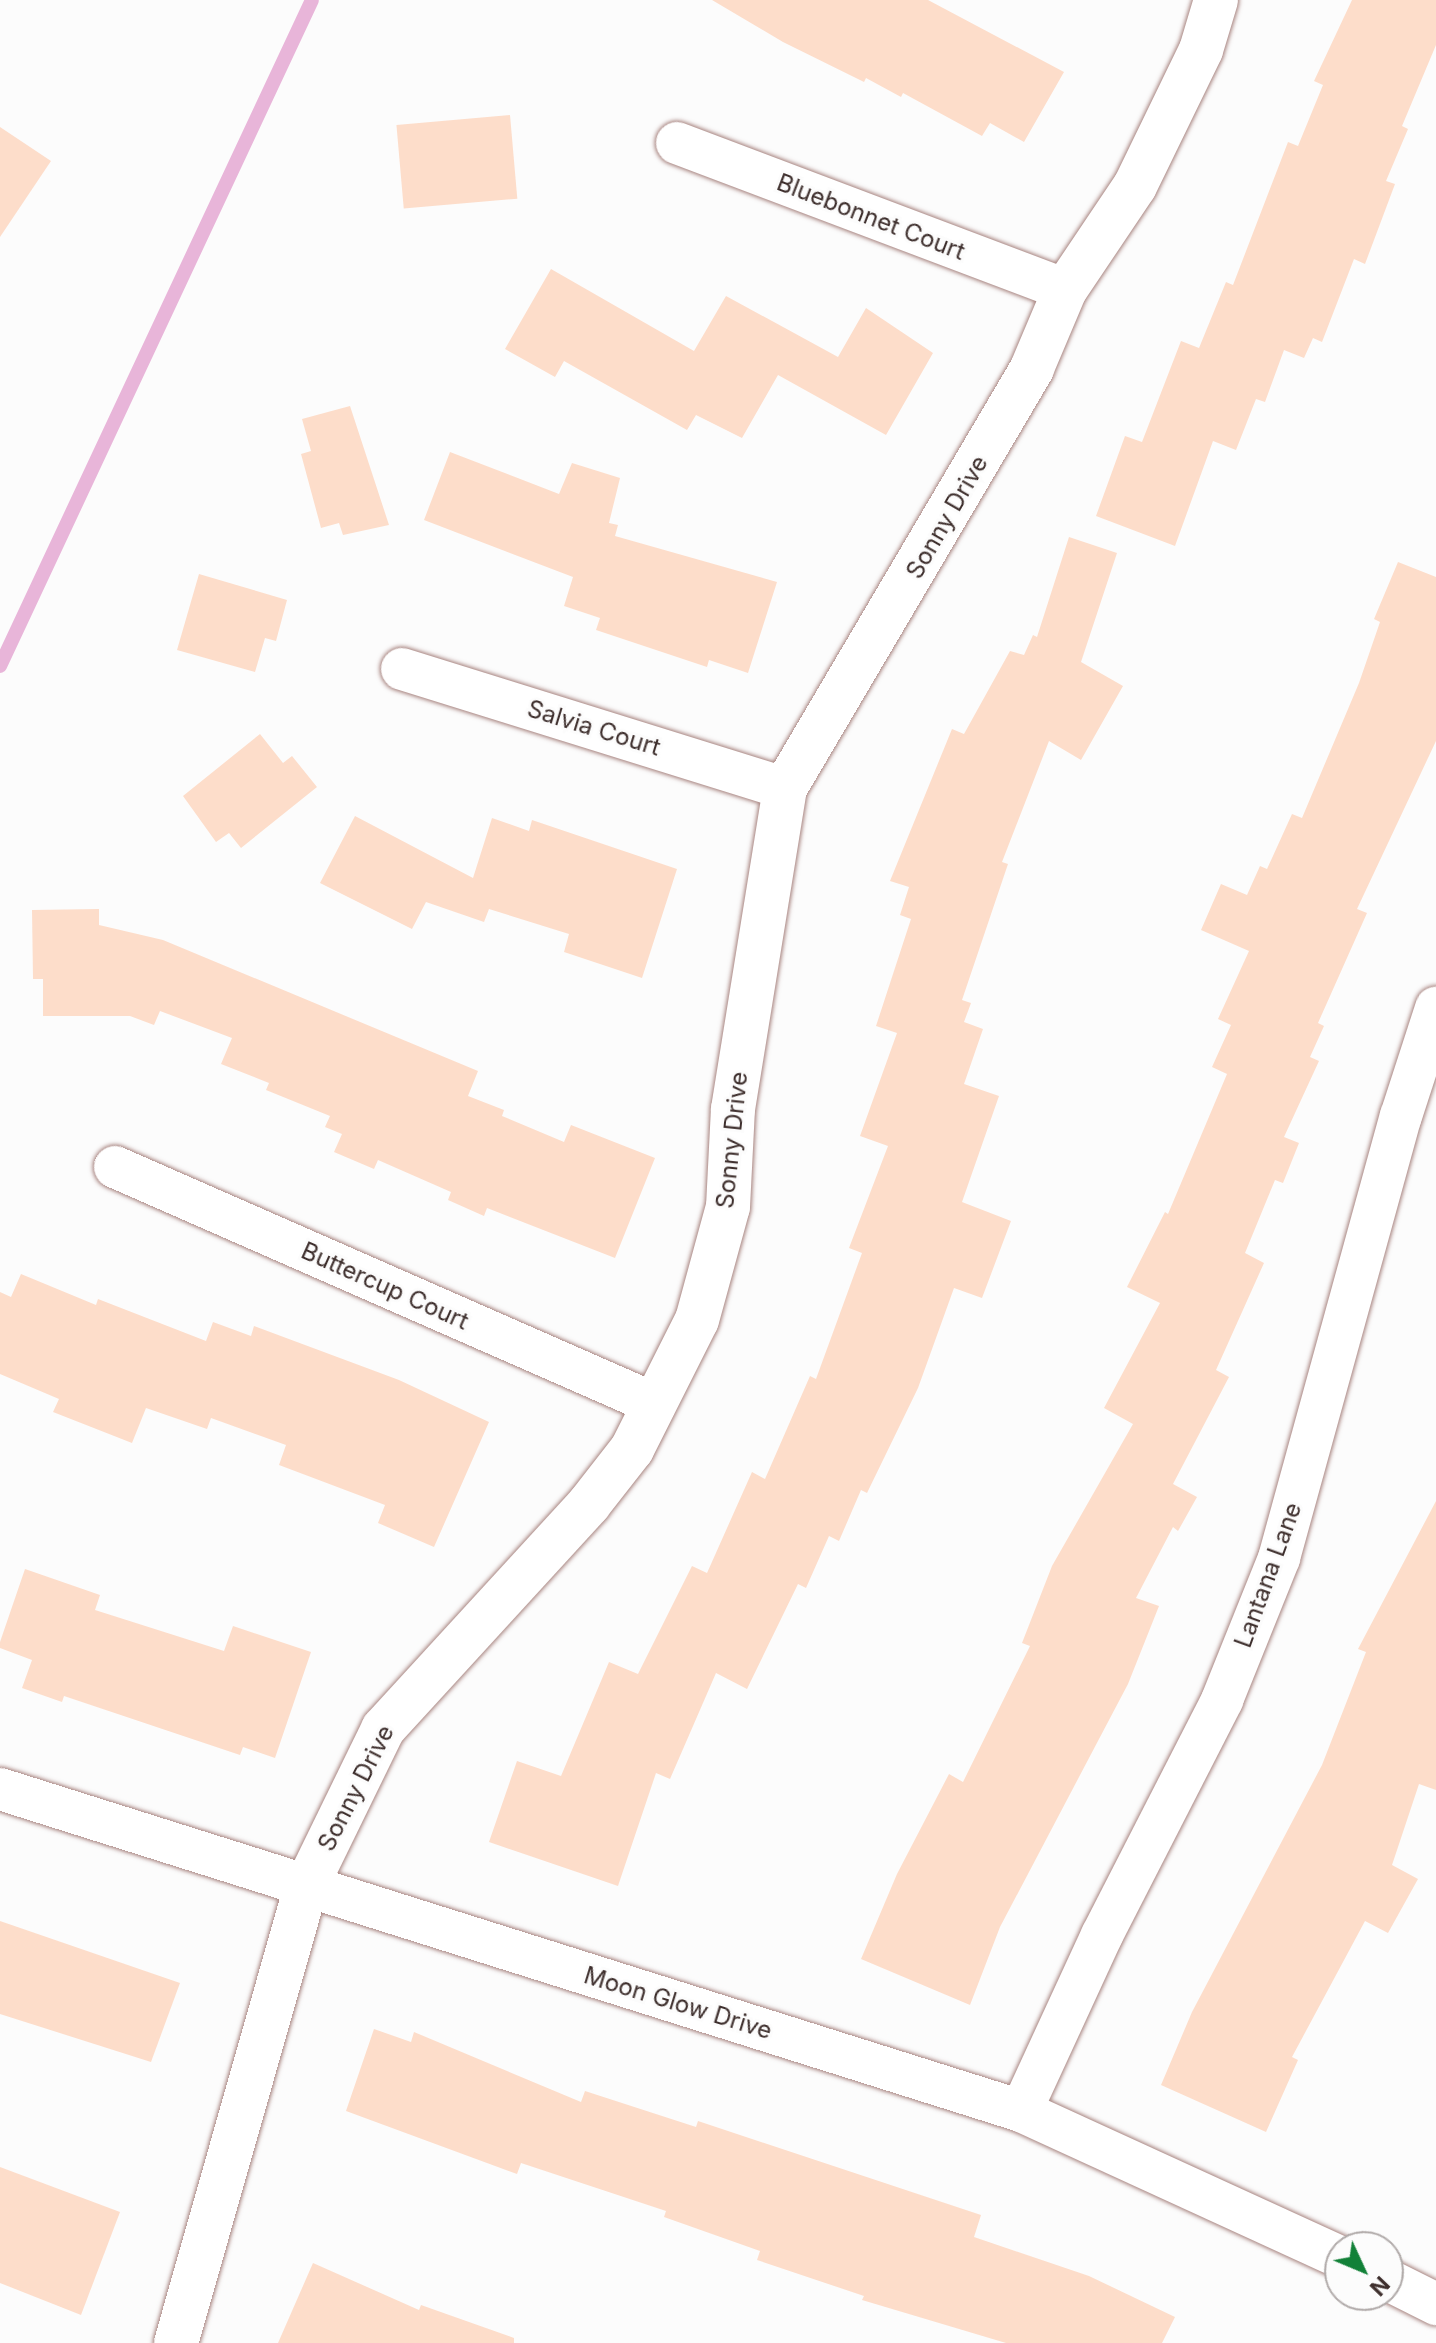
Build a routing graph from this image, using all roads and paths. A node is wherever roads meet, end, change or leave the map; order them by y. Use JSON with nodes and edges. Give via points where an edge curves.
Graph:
{"nodes":[{"id":1,"x":1216,"y":0,"type":"edge"},
{"id":2,"x":677,"y":143,"type":"dead end"},
{"id":3,"x":1065,"y":290,"type":"junction"},
{"id":4,"x":402,"y":669,"type":"dead end"},
{"id":5,"x":785,"y":788,"type":"junction"},
{"id":6,"x":1436,"y":1008,"type":"edge"},
{"id":7,"x":115,"y":1167,"type":"dead end"},
{"id":8,"x":655,"y":1404,"type":"junction"},
{"id":9,"x":0,"y":1789,"type":"edge"},
{"id":10,"x":306,"y":1887,"type":"junction"},
{"id":11,"x":1021,"y":2111,"type":"junction"},
{"id":12,"x":1324,"y":2250,"type":"edge"},
{"id":13,"x":1404,"y":2288,"type":"edge"},
{"id":14,"x":1436,"y":2304,"type":"edge"},
{"id":15,"x":176,"y":2343,"type":"edge"}],
"edges":[{"from":1,"to":3,"type":"street","name":"Sonny Drive","via":[[1201,50],[1135,186]]},
{"from":2,"to":3,"type":"street","name":"Bluebonnet Court"},
{"from":3,"to":5,"type":"street","name":"Sonny Drive","via":[[1032,368]]},
{"from":4,"to":5,"type":"street","name":"Salvia Court"},
{"from":5,"to":8,"type":"street","name":"Sonny Drive","via":[[733,1109],[728,1207],[697,1320]]},
{"from":6,"to":11,"type":"street","name":"Lantana Lane","via":[[1401,1116],[1279,1558],[1222,1700],[1102,1935]]},
{"from":7,"to":8,"type":"street","name":"Buttercup Court"},
{"from":8,"to":10,"type":"street","name":"Sonny Drive","via":[[632,1449],[589,1504],[383,1729]]},
{"from":9,"to":10,"type":"street","name":"Moon Glow Drive"},
{"from":10,"to":11,"type":"street","name":"Moon Glow Drive"},
{"from":10,"to":15,"type":"street","name":"Sonny Drive"},
{"from":11,"to":12,"type":"street","name":"Moon Glow Drive"},
{"from":13,"to":14,"type":"street"}]}
